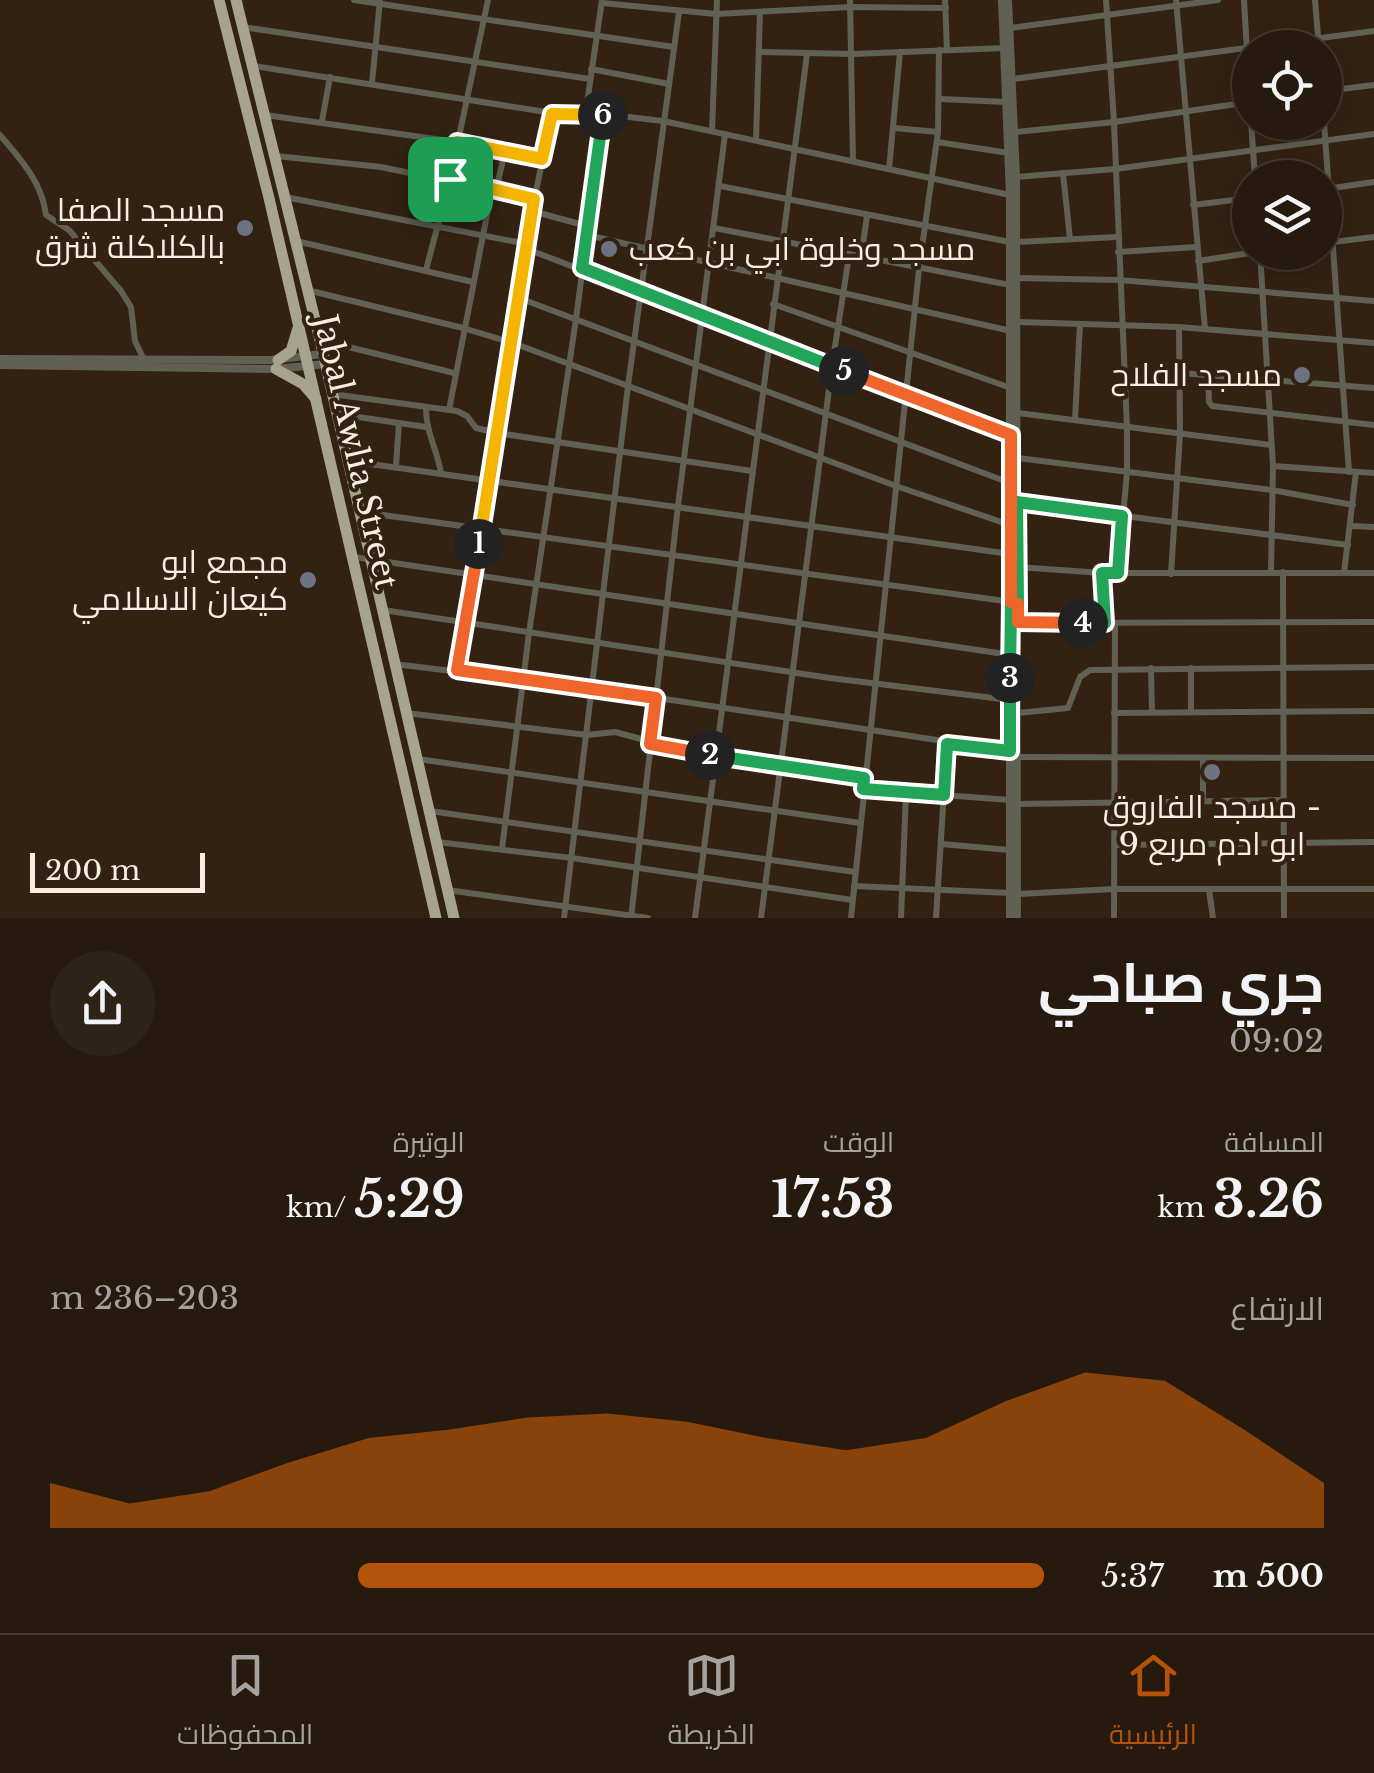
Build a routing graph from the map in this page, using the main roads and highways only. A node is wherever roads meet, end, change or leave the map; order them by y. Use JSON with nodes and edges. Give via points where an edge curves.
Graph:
{"nodes":[{"id":1,"x":219,"y":0,"type":"edge"},
{"id":2,"x":236,"y":0,"type":"edge"},
{"id":3,"x":299,"y":324,"type":"junction"},
{"id":4,"x":316,"y":399,"type":"junction"},
{"id":5,"x":386,"y":705,"type":"junction"},
{"id":6,"x":404,"y":707,"type":"junction"},
{"id":7,"x":436,"y":918,"type":"edge"},
{"id":8,"x":454,"y":918,"type":"edge"}],
"edges":[{"from":1,"to":3,"type":"highway","name":"Jabal Awlia Street"},
{"from":2,"to":6,"type":"highway","name":"Jabal Awlia Street"},
{"from":3,"to":4,"type":"highway","name":"Jabal Awlia Street"},
{"from":3,"to":4,"type":"highway","via":[[292,351],[277,364]]},
{"from":4,"to":5,"type":"highway","name":"Jabal Awlia Street"},
{"from":5,"to":6,"type":"highway"},
{"from":5,"to":7,"type":"highway","name":"Jabal Awlia Street"},
{"from":6,"to":8,"type":"highway","name":"Jabal Awlia Street"}]}
